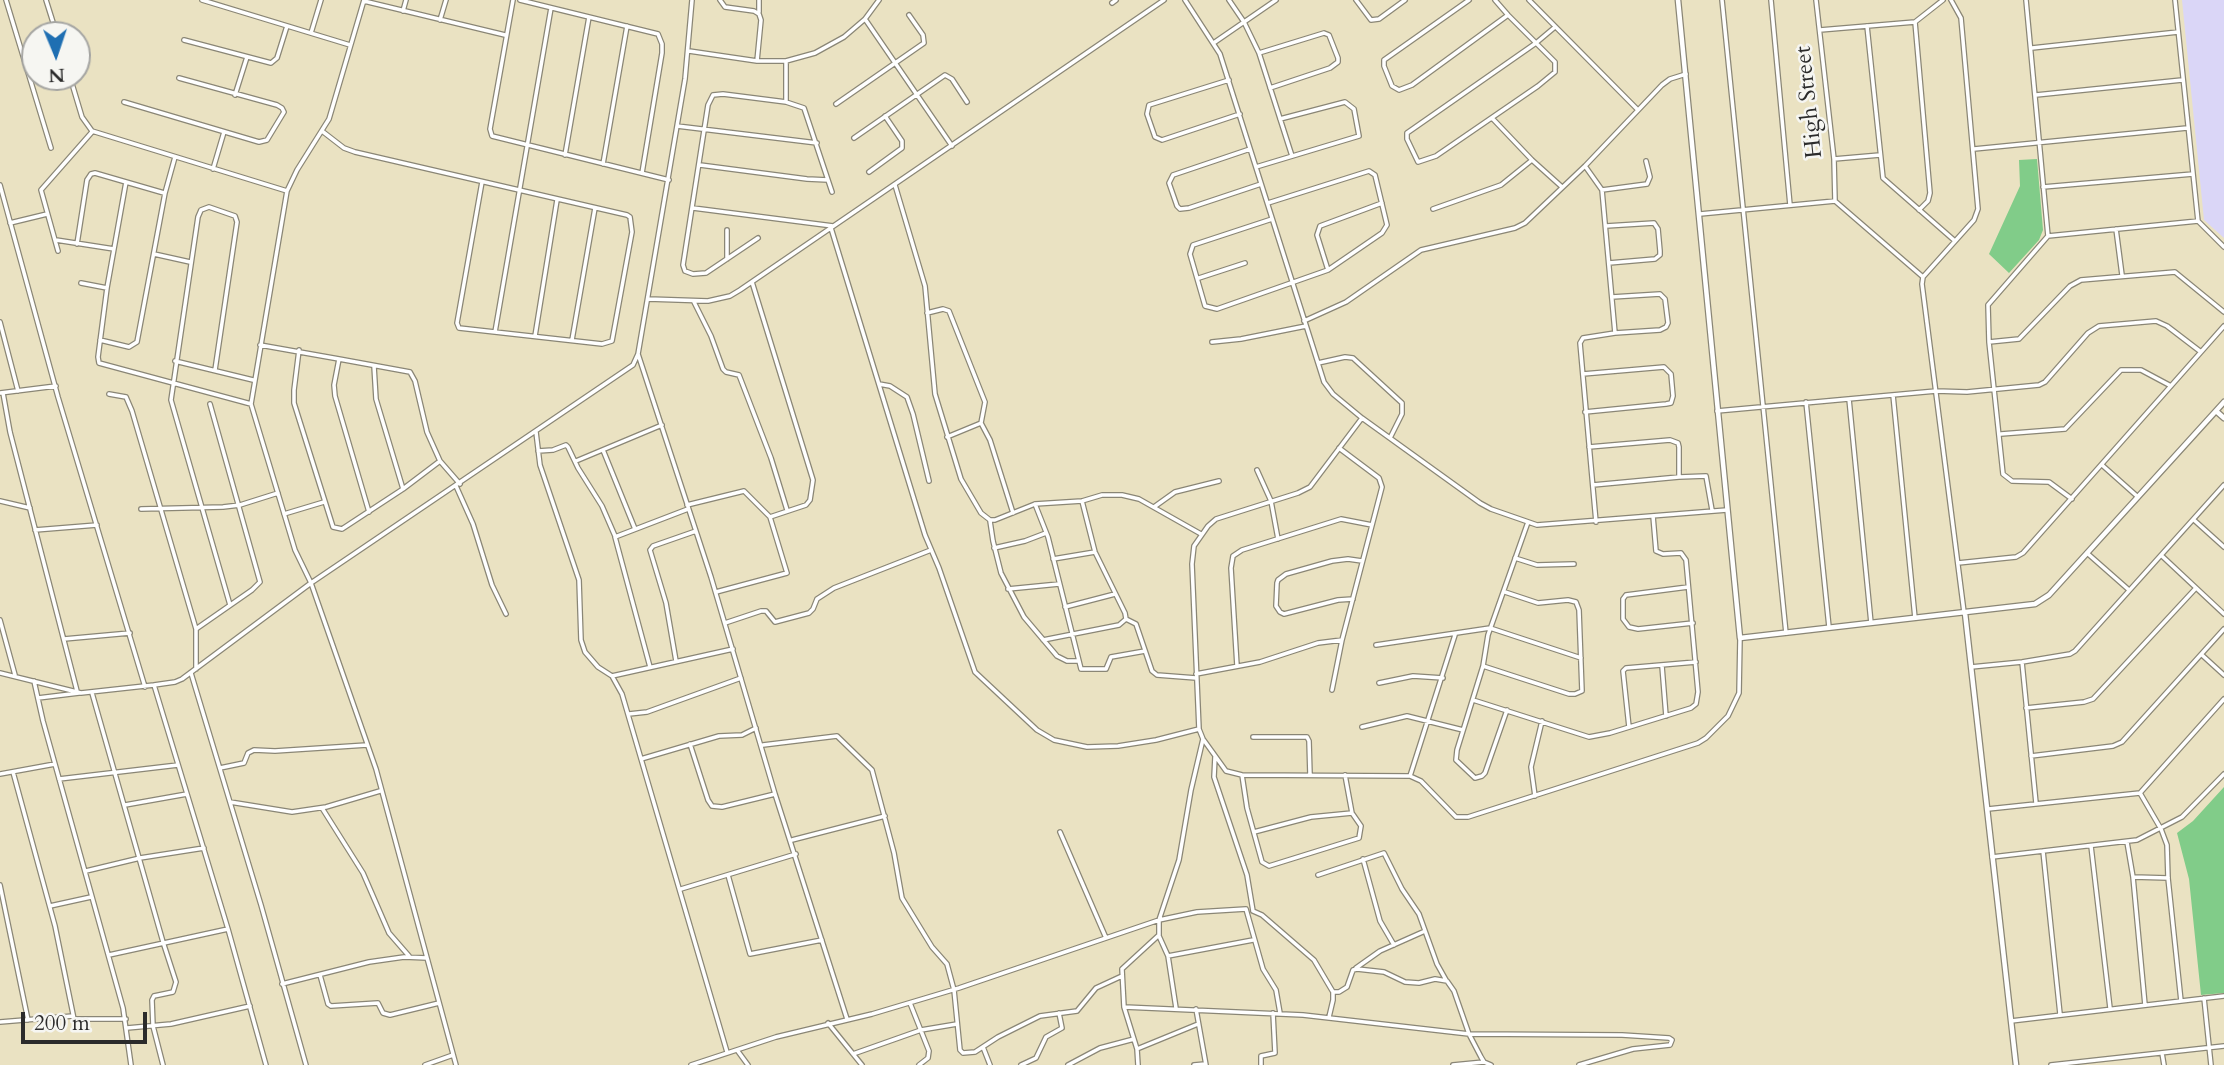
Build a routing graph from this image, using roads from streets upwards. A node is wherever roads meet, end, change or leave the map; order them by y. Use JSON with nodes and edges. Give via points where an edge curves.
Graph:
{"nodes":[{"id":1,"x":6,"y":0,"type":"edge"},
{"id":2,"x":47,"y":0,"type":"edge"},
{"id":3,"x":202,"y":0,"type":"edge"},
{"id":4,"x":321,"y":0,"type":"edge"},
{"id":5,"x":364,"y":0,"type":"edge"},
{"id":6,"x":406,"y":0,"type":"edge"},
{"id":7,"x":446,"y":0,"type":"edge"},
{"id":8,"x":513,"y":0,"type":"edge"},
{"id":9,"x":520,"y":0,"type":"edge"},
{"id":10,"x":692,"y":0,"type":"edge"},
{"id":11,"x":720,"y":0,"type":"edge"},
{"id":12,"x":760,"y":0,"type":"edge"},
{"id":13,"x":879,"y":0,"type":"edge"},
{"id":14,"x":1164,"y":0,"type":"edge"},
{"id":15,"x":1185,"y":0,"type":"edge"},
{"id":16,"x":1229,"y":0,"type":"edge"},
{"id":17,"x":1276,"y":0,"type":"edge"},
{"id":18,"x":1356,"y":0,"type":"edge"},
{"id":19,"x":1405,"y":0,"type":"edge"},
{"id":20,"x":1469,"y":0,"type":"edge"},
{"id":21,"x":1495,"y":0,"type":"edge"},
{"id":22,"x":1529,"y":0,"type":"edge"},
{"id":23,"x":1678,"y":0,"type":"edge"},
{"id":24,"x":1722,"y":0,"type":"edge"},
{"id":25,"x":1770,"y":0,"type":"edge"},
{"id":26,"x":1816,"y":0,"type":"edge"},
{"id":27,"x":1943,"y":0,"type":"edge"},
{"id":28,"x":1951,"y":0,"type":"edge"},
{"id":29,"x":2028,"y":0,"type":"edge"},
{"id":30,"x":2175,"y":0,"type":"edge"},
{"id":31,"x":551,"y":8,"type":"junction"},
{"id":32,"x":403,"y":10,"type":"junction"},
{"id":33,"x":760,"y":14,"type":"junction"},
{"id":34,"x":909,"y":15,"type":"dead end"},
{"id":35,"x":1508,"y":15,"type":"junction"},
{"id":36,"x":589,"y":17,"type":"junction"},
{"id":37,"x":865,"y":19,"type":"junction"},
{"id":38,"x":440,"y":20,"type":"junction"},
{"id":39,"x":53,"y":21,"type":"edge"},
{"id":40,"x":1244,"y":22,"type":"junction"},
{"id":41,"x":1915,"y":22,"type":"junction"},
{"id":42,"x":287,"y":26,"type":"junction"},
{"id":43,"x":627,"y":26,"type":"junction"},
{"id":44,"x":1867,"y":26,"type":"junction"},
{"id":45,"x":1555,"y":27,"type":"junction"},
{"id":46,"x":1819,"y":30,"type":"junction"},
{"id":47,"x":2178,"y":32,"type":"junction"},
{"id":48,"x":311,"y":33,"type":"junction"},
{"id":49,"x":505,"y":36,"type":"junction"},
{"id":50,"x":184,"y":40,"type":"dead end"},
{"id":51,"x":1215,"y":43,"type":"junction"},
{"id":52,"x":1536,"y":43,"type":"junction"},
{"id":53,"x":350,"y":45,"type":"junction"},
{"id":54,"x":2032,"y":48,"type":"junction"},
{"id":55,"x":21,"y":50,"type":"edge"},
{"id":56,"x":689,"y":51,"type":"junction"},
{"id":57,"x":1259,"y":53,"type":"junction"},
{"id":58,"x":247,"y":57,"type":"junction"},
{"id":59,"x":757,"y":61,"type":"junction"},
{"id":60,"x":786,"y":61,"type":"junction"},
{"id":61,"x":895,"y":64,"type":"junction"},
{"id":62,"x":1686,"y":74,"type":"junction"},
{"id":63,"x":179,"y":78,"type":"dead end"},
{"id":64,"x":1229,"y":80,"type":"junction"},
{"id":65,"x":2182,"y":80,"type":"junction"},
{"id":66,"x":1270,"y":88,"type":"junction"},
{"id":67,"x":34,"y":91,"type":"edge"},
{"id":68,"x":74,"y":91,"type":"edge"},
{"id":69,"x":235,"y":94,"type":"junction"},
{"id":70,"x":916,"y":95,"type":"junction"},
{"id":71,"x":2036,"y":95,"type":"junction"},
{"id":72,"x":124,"y":102,"type":"dead end"},
{"id":73,"x":967,"y":102,"type":"dead end"},
{"id":74,"x":786,"y":103,"type":"junction"},
{"id":75,"x":836,"y":104,"type":"dead end"},
{"id":76,"x":1637,"y":109,"type":"junction"},
{"id":77,"x":1240,"y":114,"type":"junction"},
{"id":78,"x":885,"y":116,"type":"junction"},
{"id":79,"x":1492,"y":118,"type":"junction"},
{"id":80,"x":1280,"y":120,"type":"junction"},
{"id":81,"x":677,"y":126,"type":"junction"},
{"id":82,"x":2187,"y":128,"type":"junction"},
{"id":83,"x":706,"y":129,"type":"junction"},
{"id":84,"x":92,"y":131,"type":"junction"},
{"id":85,"x":322,"y":131,"type":"junction"},
{"id":86,"x":224,"y":132,"type":"junction"},
{"id":87,"x":854,"y":138,"type":"dead end"},
{"id":88,"x":817,"y":143,"type":"junction"},
{"id":89,"x":2040,"y":143,"type":"junction"},
{"id":90,"x":527,"y":145,"type":"junction"},
{"id":91,"x":952,"y":146,"type":"junction"},
{"id":92,"x":51,"y":148,"type":"dead end"},
{"id":93,"x":1250,"y":149,"type":"junction"},
{"id":94,"x":1974,"y":149,"type":"junction"},
{"id":95,"x":565,"y":155,"type":"junction"},
{"id":96,"x":1880,"y":155,"type":"junction"},
{"id":97,"x":1292,"y":156,"type":"junction"},
{"id":98,"x":175,"y":157,"type":"junction"},
{"id":99,"x":1834,"y":159,"type":"junction"},
{"id":100,"x":1532,"y":160,"type":"junction"},
{"id":101,"x":1646,"y":161,"type":"dead end"},
{"id":102,"x":603,"y":164,"type":"junction"},
{"id":103,"x":700,"y":165,"type":"junction"},
{"id":104,"x":1585,"y":166,"type":"junction"},
{"id":105,"x":1256,"y":167,"type":"junction"},
{"id":106,"x":214,"y":169,"type":"junction"},
{"id":107,"x":869,"y":172,"type":"dead end"},
{"id":108,"x":642,"y":173,"type":"junction"},
{"id":109,"x":2193,"y":174,"type":"junction"},
{"id":110,"x":669,"y":180,"type":"junction"},
{"id":111,"x":828,"y":180,"type":"junction"},
{"id":112,"x":126,"y":182,"type":"junction"},
{"id":113,"x":482,"y":182,"type":"junction"},
{"id":114,"x":1261,"y":184,"type":"junction"},
{"id":115,"x":0,"y":185,"type":"edge"},
{"id":116,"x":895,"y":185,"type":"junction"},
{"id":117,"x":1562,"y":187,"type":"junction"},
{"id":118,"x":2043,"y":187,"type":"junction"},
{"id":119,"x":520,"y":190,"type":"junction"},
{"id":120,"x":1602,"y":190,"type":"junction"},
{"id":121,"x":287,"y":191,"type":"junction"},
{"id":122,"x":832,"y":191,"type":"dead end"},
{"id":123,"x":165,"y":193,"type":"junction"},
{"id":124,"x":1,"y":195,"type":"edge"},
{"id":125,"x":557,"y":200,"type":"junction"},
{"id":126,"x":1835,"y":201,"type":"junction"},
{"id":127,"x":1382,"y":202,"type":"junction"},
{"id":128,"x":1268,"y":203,"type":"junction"},
{"id":129,"x":1790,"y":205,"type":"junction"},
{"id":130,"x":595,"y":208,"type":"junction"},
{"id":131,"x":693,"y":208,"type":"junction"},
{"id":132,"x":1433,"y":209,"type":"dead end"},
{"id":133,"x":1742,"y":209,"type":"junction"},
{"id":134,"x":1919,"y":210,"type":"junction"},
{"id":135,"x":47,"y":214,"type":"junction"},
{"id":136,"x":1700,"y":214,"type":"junction"},
{"id":137,"x":1272,"y":219,"type":"junction"},
{"id":138,"x":2197,"y":221,"type":"junction"},
{"id":139,"x":10,"y":223,"type":"junction"},
{"id":140,"x":1605,"y":226,"type":"junction"},
{"id":141,"x":833,"y":227,"type":"junction"},
{"id":142,"x":2116,"y":229,"type":"junction"},
{"id":143,"x":727,"y":230,"type":"dead end"},
{"id":144,"x":2048,"y":236,"type":"junction"},
{"id":145,"x":758,"y":238,"type":"dead end"},
{"id":146,"x":56,"y":240,"type":"junction"},
{"id":147,"x":1955,"y":242,"type":"junction"},
{"id":148,"x":77,"y":244,"type":"junction"},
{"id":149,"x":2224,"y":247,"type":"edge"},
{"id":150,"x":114,"y":249,"type":"junction"},
{"id":151,"x":58,"y":251,"type":"dead end"},
{"id":152,"x":154,"y":254,"type":"junction"},
{"id":153,"x":727,"y":258,"type":"junction"},
{"id":154,"x":190,"y":262,"type":"junction"},
{"id":155,"x":1245,"y":263,"type":"dead end"},
{"id":156,"x":1609,"y":263,"type":"junction"},
{"id":157,"x":1328,"y":270,"type":"junction"},
{"id":158,"x":2122,"y":275,"type":"junction"},
{"id":159,"x":1923,"y":277,"type":"junction"},
{"id":160,"x":1199,"y":278,"type":"junction"},
{"id":161,"x":752,"y":282,"type":"junction"},
{"id":162,"x":81,"y":283,"type":"dead end"},
{"id":163,"x":1292,"y":283,"type":"junction"},
{"id":164,"x":107,"y":288,"type":"junction"},
{"id":165,"x":1612,"y":297,"type":"junction"},
{"id":166,"x":648,"y":299,"type":"junction"},
{"id":167,"x":694,"y":302,"type":"junction"},
{"id":168,"x":2224,"y":312,"type":"edge"},
{"id":169,"x":927,"y":313,"type":"junction"},
{"id":170,"x":0,"y":322,"type":"edge"},
{"id":171,"x":1305,"y":324,"type":"junction"},
{"id":172,"x":2224,"y":326,"type":"edge"},
{"id":173,"x":495,"y":332,"type":"junction"},
{"id":174,"x":1615,"y":333,"type":"junction"},
{"id":175,"x":535,"y":336,"type":"junction"},
{"id":176,"x":100,"y":340,"type":"junction"},
{"id":177,"x":572,"y":340,"type":"junction"},
{"id":178,"x":1212,"y":342,"type":"dead end"},
{"id":179,"x":1989,"y":342,"type":"junction"},
{"id":180,"x":260,"y":345,"type":"junction"},
{"id":181,"x":299,"y":350,"type":"junction"},
{"id":182,"x":2201,"y":352,"type":"junction"},
{"id":183,"x":638,"y":354,"type":"junction"},
{"id":184,"x":339,"y":359,"type":"junction"},
{"id":185,"x":175,"y":360,"type":"junction"},
{"id":186,"x":1318,"y":363,"type":"junction"},
{"id":187,"x":374,"y":366,"type":"junction"},
{"id":188,"x":215,"y":370,"type":"junction"},
{"id":189,"x":1582,"y":374,"type":"junction"},
{"id":190,"x":253,"y":380,"type":"junction"},
{"id":191,"x":172,"y":383,"type":"junction"},
{"id":192,"x":879,"y":384,"type":"junction"},
{"id":193,"x":56,"y":386,"type":"junction"},
{"id":194,"x":2171,"y":386,"type":"junction"},
{"id":195,"x":1994,"y":390,"type":"junction"},
{"id":196,"x":18,"y":391,"type":"junction"},
{"id":197,"x":1936,"y":391,"type":"junction"},
{"id":198,"x":2,"y":393,"type":"edge"},
{"id":199,"x":109,"y":394,"type":"dead end"},
{"id":200,"x":1894,"y":395,"type":"junction"},
{"id":201,"x":1849,"y":399,"type":"junction"},
{"id":202,"x":1806,"y":402,"type":"junction"},
{"id":203,"x":2224,"y":402,"type":"edge"},
{"id":204,"x":210,"y":404,"type":"dead end"},
{"id":205,"x":251,"y":404,"type":"junction"},
{"id":206,"x":1762,"y":407,"type":"junction"},
{"id":207,"x":1717,"y":411,"type":"junction"},
{"id":208,"x":2216,"y":411,"type":"junction"},
{"id":209,"x":1585,"y":412,"type":"junction"},
{"id":210,"x":1362,"y":418,"type":"junction"},
{"id":211,"x":2224,"y":418,"type":"edge"},
{"id":212,"x":981,"y":423,"type":"junction"},
{"id":213,"x":662,"y":425,"type":"junction"},
{"id":214,"x":536,"y":432,"type":"junction"},
{"id":215,"x":2000,"y":435,"type":"junction"},
{"id":216,"x":947,"y":437,"type":"junction"},
{"id":217,"x":1390,"y":438,"type":"junction"},
{"id":218,"x":1589,"y":447,"type":"junction"},
{"id":219,"x":1339,"y":448,"type":"junction"},
{"id":220,"x":603,"y":450,"type":"junction"},
{"id":221,"x":538,"y":451,"type":"junction"},
{"id":222,"x":440,"y":461,"type":"junction"},
{"id":223,"x":576,"y":461,"type":"junction"},
{"id":224,"x":2102,"y":466,"type":"junction"},
{"id":225,"x":1257,"y":470,"type":"dead end"},
{"id":226,"x":1679,"y":477,"type":"junction"},
{"id":227,"x":929,"y":481,"type":"dead end"},
{"id":228,"x":1219,"y":481,"type":"dead end"},
{"id":229,"x":458,"y":485,"type":"junction"},
{"id":230,"x":1593,"y":485,"type":"junction"},
{"id":231,"x":2224,"y":486,"type":"edge"},
{"id":232,"x":403,"y":489,"type":"junction"},
{"id":233,"x":278,"y":493,"type":"junction"},
{"id":234,"x":2138,"y":497,"type":"junction"},
{"id":235,"x":2072,"y":499,"type":"junction"},
{"id":236,"x":0,"y":500,"type":"edge"},
{"id":237,"x":1082,"y":501,"type":"junction"},
{"id":238,"x":1271,"y":501,"type":"junction"},
{"id":239,"x":324,"y":502,"type":"junction"},
{"id":240,"x":1035,"y":504,"type":"junction"},
{"id":241,"x":240,"y":505,"type":"junction"},
{"id":242,"x":201,"y":507,"type":"junction"},
{"id":243,"x":688,"y":507,"type":"junction"},
{"id":244,"x":1154,"y":507,"type":"junction"},
{"id":245,"x":30,"y":508,"type":"junction"},
{"id":246,"x":162,"y":508,"type":"junction"},
{"id":247,"x":141,"y":509,"type":"dead end"},
{"id":248,"x":787,"y":510,"type":"junction"},
{"id":249,"x":1712,"y":510,"type":"junction"},
{"id":250,"x":1727,"y":510,"type":"junction"},
{"id":251,"x":369,"y":512,"type":"junction"},
{"id":252,"x":285,"y":513,"type":"junction"},
{"id":253,"x":1013,"y":513,"type":"junction"},
{"id":254,"x":1653,"y":516,"type":"junction"},
{"id":255,"x":770,"y":517,"type":"junction"},
{"id":256,"x":990,"y":520,"type":"junction"},
{"id":257,"x":2194,"y":520,"type":"junction"},
{"id":258,"x":1528,"y":522,"type":"junction"},
{"id":259,"x":1596,"y":522,"type":"junction"},
{"id":260,"x":97,"y":525,"type":"junction"},
{"id":261,"x":1373,"y":525,"type":"junction"},
{"id":262,"x":635,"y":529,"type":"junction"},
{"id":263,"x":35,"y":530,"type":"junction"},
{"id":264,"x":696,"y":531,"type":"junction"},
{"id":265,"x":1046,"y":533,"type":"junction"},
{"id":266,"x":1201,"y":535,"type":"junction"},
{"id":267,"x":615,"y":537,"type":"junction"},
{"id":268,"x":1278,"y":539,"type":"junction"},
{"id":269,"x":2224,"y":547,"type":"edge"},
{"id":270,"x":994,"y":548,"type":"junction"},
{"id":271,"x":931,"y":550,"type":"junction"},
{"id":272,"x":1095,"y":552,"type":"junction"},
{"id":273,"x":2087,"y":553,"type":"junction"},
{"id":274,"x":2162,"y":556,"type":"junction"},
{"id":275,"x":1515,"y":558,"type":"junction"},
{"id":276,"x":1053,"y":559,"type":"junction"},
{"id":277,"x":1363,"y":561,"type":"junction"},
{"id":278,"x":1958,"y":563,"type":"junction"},
{"id":279,"x":1574,"y":564,"type":"dead end"},
{"id":280,"x":311,"y":583,"type":"junction"},
{"id":281,"x":1059,"y":584,"type":"junction"},
{"id":282,"x":1689,"y":587,"type":"junction"},
{"id":283,"x":2196,"y":588,"type":"junction"},
{"id":284,"x":1008,"y":589,"type":"junction"},
{"id":285,"x":2129,"y":590,"type":"junction"},
{"id":286,"x":716,"y":592,"type":"junction"},
{"id":287,"x":1505,"y":592,"type":"junction"},
{"id":288,"x":1115,"y":593,"type":"junction"},
{"id":289,"x":1353,"y":599,"type":"junction"},
{"id":290,"x":230,"y":605,"type":"junction"},
{"id":291,"x":1065,"y":607,"type":"junction"},
{"id":292,"x":1965,"y":613,"type":"junction"},
{"id":293,"x":506,"y":614,"type":"dead end"},
{"id":294,"x":2224,"y":614,"type":"edge"},
{"id":295,"x":1914,"y":618,"type":"junction"},
{"id":296,"x":1126,"y":619,"type":"junction"},
{"id":297,"x":0,"y":620,"type":"edge"},
{"id":298,"x":1693,"y":622,"type":"junction"},
{"id":299,"x":725,"y":623,"type":"junction"},
{"id":300,"x":1871,"y":623,"type":"junction"},
{"id":301,"x":1490,"y":628,"type":"junction"},
{"id":302,"x":1829,"y":628,"type":"junction"},
{"id":303,"x":196,"y":629,"type":"junction"},
{"id":304,"x":2224,"y":629,"type":"edge"},
{"id":305,"x":130,"y":633,"type":"junction"},
{"id":306,"x":1072,"y":633,"type":"junction"},
{"id":307,"x":1456,"y":634,"type":"junction"},
{"id":308,"x":1786,"y":634,"type":"junction"},
{"id":309,"x":1740,"y":638,"type":"junction"},
{"id":310,"x":64,"y":639,"type":"junction"},
{"id":311,"x":1043,"y":640,"type":"junction"},
{"id":312,"x":1342,"y":640,"type":"junction"},
{"id":313,"x":1376,"y":646,"type":"dead end"},
{"id":314,"x":733,"y":649,"type":"junction"},
{"id":315,"x":1145,"y":651,"type":"junction"},
{"id":316,"x":2202,"y":654,"type":"junction"},
{"id":317,"x":1581,"y":658,"type":"junction"},
{"id":318,"x":676,"y":661,"type":"junction"},
{"id":319,"x":1078,"y":662,"type":"junction"},
{"id":320,"x":1696,"y":662,"type":"junction"},
{"id":321,"x":2022,"y":662,"type":"junction"},
{"id":322,"x":1661,"y":664,"type":"junction"},
{"id":323,"x":1237,"y":666,"type":"junction"},
{"id":324,"x":1483,"y":666,"type":"junction"},
{"id":325,"x":650,"y":667,"type":"junction"},
{"id":326,"x":1971,"y":667,"type":"junction"},
{"id":327,"x":193,"y":671,"type":"junction"},
{"id":328,"x":0,"y":673,"type":"edge"},
{"id":329,"x":15,"y":675,"type":"junction"},
{"id":330,"x":2224,"y":675,"type":"edge"},
{"id":331,"x":612,"y":676,"type":"junction"},
{"id":332,"x":1196,"y":676,"type":"junction"},
{"id":333,"x":741,"y":678,"type":"junction"},
{"id":334,"x":1443,"y":678,"type":"junction"},
{"id":335,"x":34,"y":680,"type":"junction"},
{"id":336,"x":1379,"y":682,"type":"dead end"},
{"id":337,"x":154,"y":685,"type":"junction"},
{"id":338,"x":145,"y":687,"type":"junction"},
{"id":339,"x":1332,"y":690,"type":"dead end"},
{"id":340,"x":79,"y":692,"type":"junction"},
{"id":341,"x":92,"y":692,"type":"junction"},
{"id":342,"x":38,"y":699,"type":"junction"},
{"id":343,"x":2224,"y":699,"type":"edge"},
{"id":344,"x":1473,"y":700,"type":"junction"},
{"id":345,"x":2026,"y":708,"type":"junction"},
{"id":346,"x":1507,"y":710,"type":"junction"},
{"id":347,"x":629,"y":714,"type":"junction"},
{"id":348,"x":1666,"y":716,"type":"junction"},
{"id":349,"x":1429,"y":720,"type":"junction"},
{"id":350,"x":1542,"y":721,"type":"junction"},
{"id":351,"x":1362,"y":727,"type":"dead end"},
{"id":352,"x":1629,"y":727,"type":"junction"},
{"id":353,"x":756,"y":728,"type":"junction"},
{"id":354,"x":1199,"y":729,"type":"junction"},
{"id":355,"x":1463,"y":730,"type":"junction"},
{"id":356,"x":1253,"y":737,"type":"dead end"},
{"id":357,"x":1203,"y":739,"type":"junction"},
{"id":358,"x":691,"y":744,"type":"junction"},
{"id":359,"x":367,"y":745,"type":"junction"},
{"id":360,"x":762,"y":745,"type":"junction"},
{"id":361,"x":2031,"y":756,"type":"junction"},
{"id":362,"x":1215,"y":757,"type":"junction"},
{"id":363,"x":641,"y":759,"type":"junction"},
{"id":364,"x":55,"y":764,"type":"junction"},
{"id":365,"x":178,"y":765,"type":"junction"},
{"id":366,"x":220,"y":768,"type":"junction"},
{"id":367,"x":13,"y":772,"type":"junction"},
{"id":368,"x":116,"y":773,"type":"junction"},
{"id":369,"x":0,"y":774,"type":"edge"},
{"id":370,"x":2224,"y":774,"type":"edge"},
{"id":371,"x":1242,"y":775,"type":"junction"},
{"id":372,"x":1310,"y":775,"type":"junction"},
{"id":373,"x":1345,"y":775,"type":"junction"},
{"id":374,"x":1410,"y":776,"type":"junction"},
{"id":375,"x":60,"y":779,"type":"junction"},
{"id":376,"x":380,"y":791,"type":"junction"},
{"id":377,"x":2140,"y":793,"type":"junction"},
{"id":378,"x":187,"y":794,"type":"junction"},
{"id":379,"x":775,"y":794,"type":"junction"},
{"id":380,"x":1535,"y":796,"type":"junction"},
{"id":381,"x":230,"y":802,"type":"junction"},
{"id":382,"x":2036,"y":804,"type":"junction"},
{"id":383,"x":125,"y":805,"type":"junction"},
{"id":384,"x":322,"y":808,"type":"junction"},
{"id":385,"x":1988,"y":809,"type":"junction"},
{"id":386,"x":1352,"y":813,"type":"junction"},
{"id":387,"x":885,"y":816,"type":"junction"},
{"id":388,"x":2161,"y":828,"type":"junction"},
{"id":389,"x":1060,"y":832,"type":"dead end"},
{"id":390,"x":1254,"y":832,"type":"junction"},
{"id":391,"x":791,"y":840,"type":"junction"},
{"id":392,"x":2127,"y":842,"type":"junction"},
{"id":393,"x":2091,"y":846,"type":"junction"},
{"id":394,"x":204,"y":848,"type":"junction"},
{"id":395,"x":2043,"y":852,"type":"junction"},
{"id":396,"x":796,"y":854,"type":"junction"},
{"id":397,"x":1992,"y":857,"type":"junction"},
{"id":398,"x":140,"y":858,"type":"junction"},
{"id":399,"x":1363,"y":859,"type":"junction"},
{"id":400,"x":86,"y":871,"type":"junction"},
{"id":401,"x":728,"y":874,"type":"junction"},
{"id":402,"x":1318,"y":875,"type":"dead end"},
{"id":403,"x":2133,"y":877,"type":"junction"},
{"id":404,"x":2168,"y":878,"type":"junction"},
{"id":405,"x":0,"y":885,"type":"edge"},
{"id":406,"x":680,"y":889,"type":"junction"},
{"id":407,"x":91,"y":897,"type":"junction"},
{"id":408,"x":50,"y":906,"type":"junction"},
{"id":409,"x":1246,"y":909,"type":"junction"},
{"id":410,"x":1253,"y":911,"type":"junction"},
{"id":411,"x":1159,"y":920,"type":"junction"},
{"id":412,"x":228,"y":929,"type":"junction"},
{"id":413,"x":1425,"y":931,"type":"junction"},
{"id":414,"x":1159,"y":935,"type":"junction"},
{"id":415,"x":1106,"y":938,"type":"junction"},
{"id":416,"x":822,"y":940,"type":"junction"},
{"id":417,"x":1253,"y":940,"type":"junction"},
{"id":418,"x":163,"y":942,"type":"junction"},
{"id":419,"x":1394,"y":945,"type":"junction"},
{"id":420,"x":109,"y":955,"type":"junction"},
{"id":421,"x":409,"y":956,"type":"junction"},
{"id":422,"x":1168,"y":956,"type":"junction"},
{"id":423,"x":427,"y":958,"type":"junction"},
{"id":424,"x":1353,"y":970,"type":"junction"},
{"id":425,"x":320,"y":975,"type":"junction"},
{"id":426,"x":1122,"y":976,"type":"junction"},
{"id":427,"x":1447,"y":981,"type":"junction"},
{"id":428,"x":282,"y":984,"type":"junction"},
{"id":429,"x":954,"y":990,"type":"junction"},
{"id":430,"x":1333,"y":992,"type":"junction"},
{"id":431,"x":2224,"y":996,"type":"edge"},
{"id":432,"x":2204,"y":998,"type":"junction"},
{"id":433,"x":2181,"y":1001,"type":"junction"},
{"id":434,"x":439,"y":1003,"type":"junction"},
{"id":435,"x":910,"y":1003,"type":"junction"},
{"id":436,"x":2145,"y":1005,"type":"junction"},
{"id":437,"x":250,"y":1006,"type":"junction"},
{"id":438,"x":1124,"y":1007,"type":"junction"},
{"id":439,"x":1176,"y":1008,"type":"junction"},
{"id":440,"x":2110,"y":1008,"type":"junction"},
{"id":441,"x":1196,"y":1009,"type":"junction"},
{"id":442,"x":1059,"y":1013,"type":"junction"},
{"id":443,"x":1273,"y":1013,"type":"junction"},
{"id":444,"x":1280,"y":1013,"type":"junction"},
{"id":445,"x":2060,"y":1014,"type":"junction"},
{"id":446,"x":73,"y":1016,"type":"junction"},
{"id":447,"x":1329,"y":1017,"type":"junction"},
{"id":448,"x":126,"y":1019,"type":"junction"},
{"id":449,"x":847,"y":1019,"type":"junction"},
{"id":450,"x":28,"y":1020,"type":"junction"},
{"id":451,"x":2011,"y":1021,"type":"junction"},
{"id":452,"x":0,"y":1022,"type":"edge"},
{"id":453,"x":828,"y":1023,"type":"junction"},
{"id":454,"x":957,"y":1024,"type":"junction"},
{"id":455,"x":1198,"y":1024,"type":"junction"},
{"id":456,"x":153,"y":1026,"type":"junction"},
{"id":457,"x":127,"y":1028,"type":"junction"},
{"id":458,"x":920,"y":1030,"type":"junction"},
{"id":459,"x":1469,"y":1034,"type":"junction"},
{"id":460,"x":1134,"y":1039,"type":"junction"},
{"id":461,"x":2224,"y":1046,"type":"edge"},
{"id":462,"x":983,"y":1047,"type":"junction"},
{"id":463,"x":2209,"y":1047,"type":"junction"},
{"id":464,"x":736,"y":1049,"type":"junction"},
{"id":465,"x":1137,"y":1049,"type":"junction"},
{"id":466,"x":727,"y":1052,"type":"junction"},
{"id":467,"x":2162,"y":1052,"type":"junction"},
{"id":468,"x":853,"y":1054,"type":"junction"},
{"id":469,"x":453,"y":1055,"type":"junction"},
{"id":470,"x":929,"y":1056,"type":"junction"},
{"id":471,"x":2111,"y":1058,"type":"junction"},
{"id":472,"x":1484,"y":1062,"type":"junction"},
{"id":473,"x":1205,"y":1064,"type":"edge"},
{"id":474,"x":2066,"y":1064,"type":"edge"},
{"id":475,"x":131,"y":1065,"type":"edge"},
{"id":476,"x":163,"y":1065,"type":"edge"},
{"id":477,"x":266,"y":1065,"type":"edge"},
{"id":478,"x":306,"y":1065,"type":"edge"},
{"id":479,"x":425,"y":1065,"type":"edge"},
{"id":480,"x":456,"y":1065,"type":"edge"},
{"id":481,"x":691,"y":1065,"type":"edge"},
{"id":482,"x":748,"y":1065,"type":"edge"},
{"id":483,"x":862,"y":1065,"type":"edge"},
{"id":484,"x":919,"y":1065,"type":"edge"},
{"id":485,"x":933,"y":1065,"type":"edge"},
{"id":486,"x":990,"y":1065,"type":"edge"},
{"id":487,"x":1021,"y":1065,"type":"edge"},
{"id":488,"x":1068,"y":1065,"type":"edge"},
{"id":489,"x":1138,"y":1065,"type":"edge"},
{"id":490,"x":1194,"y":1065,"type":"edge"},
{"id":491,"x":1261,"y":1065,"type":"edge"},
{"id":492,"x":1454,"y":1065,"type":"edge"},
{"id":493,"x":1491,"y":1065,"type":"edge"},
{"id":494,"x":1578,"y":1065,"type":"edge"},
{"id":495,"x":2016,"y":1065,"type":"edge"},
{"id":496,"x":2052,"y":1065,"type":"edge"},
{"id":497,"x":2112,"y":1065,"type":"edge"},
{"id":498,"x":2164,"y":1065,"type":"edge"},
{"id":499,"x":2211,"y":1065,"type":"edge"}],
"edges":[{"from":1,"to":55,"type":"street"},
{"from":2,"to":39,"type":"street"},
{"from":3,"to":42,"type":"street"},
{"from":4,"to":48,"type":"street"},
{"from":5,"to":32,"type":"street"},
{"from":5,"to":53,"type":"street"},
{"from":6,"to":32,"type":"street"},
{"from":7,"to":38,"type":"street"},
{"from":8,"to":49,"type":"street"},
{"from":9,"to":31,"type":"street"},
{"from":10,"to":56,"type":"street"},
{"from":11,"to":33,"type":"street","via":[[725,7]]},
{"from":12,"to":33,"type":"street"},
{"from":13,"to":37,"type":"street"},
{"from":14,"to":91,"type":"street"},
{"from":15,"to":51,"type":"street"},
{"from":16,"to":40,"type":"street"},
{"from":17,"to":40,"type":"street"},
{"from":18,"to":19,"type":"street","via":[[1371,20]]},
{"from":20,"to":35,"type":"street","via":[[1384,60],[1392,86],[1399,90],[1412,85]]},
{"from":21,"to":35,"type":"street"},
{"from":22,"to":45,"type":"street"},
{"from":23,"to":62,"type":"street"},
{"from":24,"to":133,"type":"street"},
{"from":25,"to":129,"type":"street"},
{"from":26,"to":46,"type":"street","name":"High Street"},
{"from":27,"to":41,"type":"street"},
{"from":28,"to":94,"type":"street","via":[[1961,18]]},
{"from":29,"to":54,"type":"street"},
{"from":30,"to":47,"type":"street"},
{"from":31,"to":36,"type":"street"},
{"from":31,"to":90,"type":"street"},
{"from":32,"to":38,"type":"street"},
{"from":33,"to":59,"type":"street"},
{"from":34,"to":61,"type":"street","via":[[925,40]]},
{"from":35,"to":52,"type":"street"},
{"from":36,"to":43,"type":"street"},
{"from":36,"to":95,"type":"street"},
{"from":37,"to":60,"type":"street","via":[[830,46]]},
{"from":37,"to":61,"type":"street"},
{"from":38,"to":49,"type":"street"},
{"from":40,"to":51,"type":"street"},
{"from":40,"to":57,"type":"street"},
{"from":41,"to":44,"type":"street"},
{"from":41,"to":134,"type":"street","via":[[1930,192]]},
{"from":42,"to":48,"type":"street"},
{"from":42,"to":58,"type":"street","via":[[276,61]]},
{"from":43,"to":102,"type":"street"},
{"from":43,"to":108,"type":"street","via":[[658,34],[662,44]]},
{"from":44,"to":46,"type":"street"},
{"from":44,"to":96,"type":"street"},
{"from":45,"to":52,"type":"street"},
{"from":45,"to":76,"type":"street"},
{"from":46,"to":99,"type":"street","name":"High Street"},
{"from":47,"to":54,"type":"street"},
{"from":47,"to":65,"type":"street"},
{"from":48,"to":53,"type":"street"},
{"from":49,"to":90,"type":"street","via":[[490,132],[496,138]]},
{"from":50,"to":58,"type":"street"},
{"from":51,"to":64,"type":"street"},
{"from":52,"to":79,"type":"street","via":[[1555,62],[1555,72]]},
{"from":52,"to":79,"type":"street","via":[[1407,132],[1407,139],[1418,162],[1423,162]]},
{"from":53,"to":85,"type":"street"},
{"from":54,"to":71,"type":"street"},
{"from":56,"to":59,"type":"street"},
{"from":56,"to":81,"type":"street"},
{"from":57,"to":66,"type":"street"},
{"from":57,"to":66,"type":"street","via":[[1324,33],[1338,58],[1330,68]]},
{"from":58,"to":69,"type":"street"},
{"from":59,"to":60,"type":"street"},
{"from":60,"to":74,"type":"street"},
{"from":61,"to":70,"type":"street"},
{"from":61,"to":75,"type":"street"},
{"from":62,"to":76,"type":"street","via":[[1670,79]]},
{"from":62,"to":136,"type":"street"},
{"from":63,"to":69,"type":"street"},
{"from":64,"to":77,"type":"street"},
{"from":64,"to":77,"type":"street","via":[[1153,104],[1147,114],[1155,137],[1161,140]]},
{"from":65,"to":71,"type":"street"},
{"from":65,"to":82,"type":"street"},
{"from":66,"to":80,"type":"street"},
{"from":67,"to":92,"type":"street"},
{"from":68,"to":84,"type":"street","via":[[84,123]]},
{"from":69,"to":86,"type":"street","via":[[277,105],[284,112],[265,141]]},
{"from":70,"to":73,"type":"street","via":[[946,75]]},
{"from":70,"to":78,"type":"street"},
{"from":70,"to":91,"type":"street"},
{"from":71,"to":89,"type":"street"},
{"from":72,"to":86,"type":"street"},
{"from":74,"to":83,"type":"street","via":[[713,95]]},
{"from":74,"to":88,"type":"street","via":[[804,108]]},
{"from":76,"to":104,"type":"street"},
{"from":77,"to":93,"type":"street"},
{"from":78,"to":87,"type":"street"},
{"from":78,"to":107,"type":"street","via":[[902,148]]},
{"from":79,"to":100,"type":"street"},
{"from":80,"to":97,"type":"street"},
{"from":80,"to":97,"type":"street","via":[[1341,102],[1354,108],[1357,137]]},
{"from":81,"to":83,"type":"street"},
{"from":81,"to":110,"type":"street"},
{"from":82,"to":89,"type":"street"},
{"from":82,"to":109,"type":"street"},
{"from":83,"to":88,"type":"street"},
{"from":83,"to":103,"type":"street"},
{"from":84,"to":98,"type":"street"},
{"from":84,"to":135,"type":"street","via":[[41,188]]},
{"from":85,"to":113,"type":"street","via":[[355,152]]},
{"from":85,"to":121,"type":"street"},
{"from":86,"to":106,"type":"street"},
{"from":88,"to":111,"type":"street"},
{"from":89,"to":94,"type":"street"},
{"from":89,"to":118,"type":"street"},
{"from":90,"to":95,"type":"street"},
{"from":90,"to":119,"type":"street"},
{"from":91,"to":116,"type":"street"},
{"from":93,"to":105,"type":"street"},
{"from":93,"to":114,"type":"street","via":[[1173,175],[1170,183],[1177,206],[1189,208]]},
{"from":94,"to":147,"type":"street","via":[[1977,214]]},
{"from":95,"to":102,"type":"street"},
{"from":96,"to":99,"type":"street"},
{"from":96,"to":134,"type":"street","via":[[1885,182]]},
{"from":97,"to":105,"type":"street"},
{"from":98,"to":106,"type":"street"},
{"from":98,"to":123,"type":"street"},
{"from":99,"to":126,"type":"street","name":"High Street"},
{"from":100,"to":117,"type":"street"},
{"from":100,"to":132,"type":"street","via":[[1502,185]]},
{"from":101,"to":120,"type":"street","via":[[1647,184]]},
{"from":102,"to":108,"type":"street"},
{"from":103,"to":111,"type":"street"},
{"from":103,"to":131,"type":"street"},
{"from":104,"to":117,"type":"street"},
{"from":104,"to":120,"type":"street"},
{"from":105,"to":114,"type":"street"},
{"from":106,"to":121,"type":"street"},
{"from":108,"to":110,"type":"street"},
{"from":109,"to":118,"type":"street"},
{"from":109,"to":138,"type":"street"},
{"from":110,"to":166,"type":"street"},
{"from":111,"to":122,"type":"street"},
{"from":112,"to":123,"type":"street"},
{"from":112,"to":148,"type":"street","via":[[89,175]]},
{"from":112,"to":150,"type":"street"},
{"from":113,"to":119,"type":"street"},
{"from":113,"to":173,"type":"street","via":[[457,325]]},
{"from":114,"to":128,"type":"street"},
{"from":115,"to":124,"type":"street"},
{"from":116,"to":141,"type":"street"},
{"from":116,"to":169,"type":"street","via":[[925,286]]},
{"from":117,"to":171,"type":"street","via":[[1521,226],[1421,250],[1346,302]]},
{"from":118,"to":144,"type":"street"},
{"from":119,"to":125,"type":"street"},
{"from":119,"to":173,"type":"street"},
{"from":120,"to":140,"type":"street"},
{"from":121,"to":180,"type":"street"},
{"from":123,"to":152,"type":"street"},
{"from":124,"to":139,"type":"street"},
{"from":125,"to":130,"type":"street"},
{"from":125,"to":175,"type":"street"},
{"from":126,"to":129,"type":"street"},
{"from":126,"to":159,"type":"street"},
{"from":127,"to":128,"type":"street","via":[[1375,175],[1364,171]]},
{"from":127,"to":157,"type":"street","via":[[1385,230]]},
{"from":127,"to":157,"type":"street","via":[[1320,226],[1317,235]]},
{"from":128,"to":137,"type":"street"},
{"from":129,"to":133,"type":"street"},
{"from":130,"to":177,"type":"street"},
{"from":130,"to":177,"type":"street","via":[[630,217],[632,232],[612,341]]},
{"from":131,"to":141,"type":"street"},
{"from":131,"to":153,"type":"street","via":[[685,271],[706,273]]},
{"from":133,"to":136,"type":"street"},
{"from":133,"to":206,"type":"street"},
{"from":134,"to":147,"type":"street"},
{"from":135,"to":139,"type":"street"},
{"from":135,"to":146,"type":"street"},
{"from":136,"to":207,"type":"street"},
{"from":137,"to":160,"type":"street","via":[[1193,245],[1190,254]]},
{"from":137,"to":163,"type":"street"},
{"from":138,"to":142,"type":"street"},
{"from":138,"to":149,"type":"street"},
{"from":139,"to":193,"type":"street"},
{"from":140,"to":156,"type":"street"},
{"from":140,"to":156,"type":"street","via":[[1654,223],[1658,229],[1659,257]]},
{"from":141,"to":161,"type":"street"},
{"from":141,"to":192,"type":"street"},
{"from":142,"to":144,"type":"street"},
{"from":142,"to":158,"type":"street"},
{"from":143,"to":153,"type":"street"},
{"from":144,"to":179,"type":"street","via":[[1989,303]]},
{"from":145,"to":153,"type":"street"},
{"from":146,"to":148,"type":"street"},
{"from":146,"to":151,"type":"street"},
{"from":147,"to":159,"type":"street"},
{"from":148,"to":150,"type":"street"},
{"from":150,"to":164,"type":"street"},
{"from":152,"to":154,"type":"street"},
{"from":152,"to":176,"type":"street","via":[[137,342],[127,347]]},
{"from":154,"to":185,"type":"street"},
{"from":154,"to":188,"type":"street","via":[[201,210],[235,216]]},
{"from":155,"to":160,"type":"street"},
{"from":156,"to":165,"type":"street"},
{"from":157,"to":163,"type":"street"},
{"from":158,"to":168,"type":"street","via":[[2175,272]]},
{"from":158,"to":179,"type":"street","via":[[2074,282],[2022,337]]},
{"from":159,"to":197,"type":"street"},
{"from":160,"to":163,"type":"street","via":[[1205,306],[1210,309]]},
{"from":161,"to":167,"type":"street","via":[[730,296]]},
{"from":161,"to":248,"type":"street","via":[[813,480],[808,504]]},
{"from":162,"to":164,"type":"street"},
{"from":163,"to":171,"type":"street"},
{"from":164,"to":176,"type":"street"},
{"from":165,"to":174,"type":"street"},
{"from":165,"to":174,"type":"street","via":[[1660,294],[1668,323],[1660,330]]},
{"from":166,"to":167,"type":"street"},
{"from":166,"to":183,"type":"street"},
{"from":167,"to":248,"type":"street","via":[[723,369],[739,375]]},
{"from":169,"to":212,"type":"street","via":[[949,312],[984,398]]},
{"from":169,"to":216,"type":"street","via":[[934,394]]},
{"from":170,"to":196,"type":"street"},
{"from":171,"to":178,"type":"street"},
{"from":171,"to":186,"type":"street"},
{"from":172,"to":182,"type":"street"},
{"from":173,"to":175,"type":"street"},
{"from":174,"to":189,"type":"street","via":[[1580,340]]},
{"from":175,"to":177,"type":"street"},
{"from":176,"to":191,"type":"street","via":[[100,364]]},
{"from":179,"to":195,"type":"street"},
{"from":180,"to":181,"type":"street"},
{"from":180,"to":190,"type":"street"},
{"from":181,"to":184,"type":"street"},
{"from":181,"to":239,"type":"street","via":[[294,403]]},
{"from":182,"to":194,"type":"street"},
{"from":182,"to":195,"type":"street","via":[[2156,321],[2099,326],[2045,382]]},
{"from":183,"to":213,"type":"street"},
{"from":183,"to":214,"type":"street","via":[[629,368]]},
{"from":184,"to":187,"type":"street"},
{"from":184,"to":251,"type":"street","via":[[334,391]]},
{"from":185,"to":188,"type":"street"},
{"from":185,"to":191,"type":"street"},
{"from":186,"to":210,"type":"street","via":[[1327,387]]},
{"from":186,"to":217,"type":"street","via":[[1353,358],[1402,403],[1402,414]]},
{"from":187,"to":222,"type":"street","via":[[413,376],[427,432]]},
{"from":187,"to":232,"type":"street","via":[[376,399]]},
{"from":188,"to":190,"type":"street"},
{"from":189,"to":209,"type":"street"},
{"from":189,"to":209,"type":"street","via":[[1664,367],[1671,374],[1673,396],[1666,404]]},
{"from":190,"to":205,"type":"street"},
{"from":191,"to":205,"type":"street"},
{"from":191,"to":242,"type":"street","via":[[173,414]]},
{"from":192,"to":227,"type":"street","via":[[907,397]]},
{"from":192,"to":271,"type":"street"},
{"from":193,"to":196,"type":"street"},
{"from":193,"to":260,"type":"street"},
{"from":194,"to":215,"type":"street","via":[[2141,370],[2121,370],[2065,429]]},
{"from":194,"to":224,"type":"street"},
{"from":195,"to":197,"type":"street"},
{"from":195,"to":215,"type":"street"},
{"from":196,"to":198,"type":"street"},
{"from":197,"to":200,"type":"street"},
{"from":197,"to":278,"type":"street"},
{"from":198,"to":245,"type":"street"},
{"from":199,"to":246,"type":"street","via":[[123,395],[129,401]]},
{"from":200,"to":201,"type":"street"},
{"from":200,"to":295,"type":"street"},
{"from":201,"to":202,"type":"street"},
{"from":201,"to":300,"type":"street"},
{"from":202,"to":206,"type":"street"},
{"from":202,"to":302,"type":"street"},
{"from":203,"to":208,"type":"street"},
{"from":204,"to":241,"type":"street"},
{"from":205,"to":233,"type":"street"},
{"from":206,"to":207,"type":"street"},
{"from":206,"to":308,"type":"street"},
{"from":207,"to":250,"type":"street"},
{"from":208,"to":211,"type":"street"},
{"from":208,"to":234,"type":"street"},
{"from":209,"to":218,"type":"street"},
{"from":210,"to":217,"type":"street"},
{"from":210,"to":219,"type":"street"},
{"from":212,"to":216,"type":"street"},
{"from":212,"to":253,"type":"street"},
{"from":213,"to":220,"type":"street"},
{"from":213,"to":243,"type":"street"},
{"from":214,"to":221,"type":"street"},
{"from":214,"to":229,"type":"street"},
{"from":215,"to":235,"type":"street","via":[[2002,471],[2007,480],[2045,481]]},
{"from":216,"to":256,"type":"street","via":[[961,479]]},
{"from":217,"to":258,"type":"street","via":[[1486,506]]},
{"from":218,"to":226,"type":"street","via":[[1674,440],[1679,447]]},
{"from":218,"to":230,"type":"street"},
{"from":219,"to":238,"type":"street","via":[[1310,487]]},
{"from":219,"to":261,"type":"street","via":[[1381,482]]},
{"from":220,"to":223,"type":"street"},
{"from":220,"to":262,"type":"street"},
{"from":221,"to":223,"type":"street","via":[[566,445]]},
{"from":221,"to":331,"type":"street","via":[[579,580],[581,640],[585,652]]},
{"from":222,"to":229,"type":"street"},
{"from":222,"to":232,"type":"street"},
{"from":223,"to":267,"type":"street"},
{"from":224,"to":234,"type":"street"},
{"from":224,"to":235,"type":"street"},
{"from":225,"to":238,"type":"street"},
{"from":226,"to":230,"type":"street"},
{"from":226,"to":249,"type":"street","via":[[1706,476]]},
{"from":228,"to":244,"type":"street","via":[[1175,492]]},
{"from":229,"to":280,"type":"street"},
{"from":229,"to":293,"type":"street"},
{"from":230,"to":259,"type":"street"},
{"from":231,"to":257,"type":"street"},
{"from":232,"to":251,"type":"street"},
{"from":233,"to":241,"type":"street"},
{"from":233,"to":252,"type":"street"},
{"from":234,"to":273,"type":"street"},
{"from":235,"to":278,"type":"street","via":[[2020,555]]},
{"from":236,"to":245,"type":"street"},
{"from":237,"to":240,"type":"street"},
{"from":237,"to":244,"type":"street","via":[[1111,494]]},
{"from":237,"to":272,"type":"street"},
{"from":238,"to":266,"type":"street","via":[[1216,519]]},
{"from":238,"to":268,"type":"street"},
{"from":239,"to":251,"type":"street","via":[[331,525],[337,529]]},
{"from":239,"to":252,"type":"street"},
{"from":240,"to":253,"type":"street"},
{"from":240,"to":265,"type":"street"},
{"from":241,"to":242,"type":"street"},
{"from":241,"to":290,"type":"street","via":[[260,582]]},
{"from":242,"to":246,"type":"street"},
{"from":242,"to":290,"type":"street"},
{"from":243,"to":255,"type":"street","via":[[744,491]]},
{"from":243,"to":262,"type":"street"},
{"from":243,"to":264,"type":"street"},
{"from":244,"to":266,"type":"street"},
{"from":245,"to":263,"type":"street"},
{"from":246,"to":247,"type":"street"},
{"from":246,"to":303,"type":"street"},
{"from":248,"to":255,"type":"street"},
{"from":249,"to":250,"type":"street"},
{"from":249,"to":254,"type":"street"},
{"from":250,"to":309,"type":"street"},
{"from":252,"to":280,"type":"street","via":[[297,558]]},
{"from":253,"to":256,"type":"street"},
{"from":254,"to":259,"type":"street"},
{"from":254,"to":282,"type":"street","via":[[1656,551],[1685,555]]},
{"from":255,"to":286,"type":"street","via":[[787,573]]},
{"from":256,"to":270,"type":"street"},
{"from":257,"to":269,"type":"street"},
{"from":257,"to":274,"type":"street"},
{"from":258,"to":259,"type":"street","via":[[1548,526]]},
{"from":258,"to":275,"type":"street"},
{"from":260,"to":263,"type":"street"},
{"from":260,"to":305,"type":"street"},
{"from":261,"to":268,"type":"street","via":[[1341,519]]},
{"from":261,"to":277,"type":"street"},
{"from":262,"to":267,"type":"street"},
{"from":263,"to":310,"type":"street"},
{"from":264,"to":286,"type":"street"},
{"from":264,"to":318,"type":"street","via":[[650,550]]},
{"from":265,"to":270,"type":"street"},
{"from":265,"to":276,"type":"street"},
{"from":266,"to":332,"type":"street","via":[[1192,552]]},
{"from":267,"to":325,"type":"street"},
{"from":268,"to":323,"type":"street","via":[[1242,550],[1231,561]]},
{"from":270,"to":284,"type":"street"},
{"from":271,"to":299,"type":"street","via":[[839,586],[817,599],[809,612],[775,622],[761,611]]},
{"from":271,"to":354,"type":"street","via":[[975,673],[1045,736],[1099,747]]},
{"from":272,"to":276,"type":"street"},
{"from":272,"to":288,"type":"street"},
{"from":273,"to":285,"type":"street"},
{"from":273,"to":292,"type":"street","via":[[2035,604]]},
{"from":274,"to":283,"type":"street"},
{"from":274,"to":285,"type":"street"},
{"from":275,"to":279,"type":"street","via":[[1537,565]]},
{"from":275,"to":287,"type":"street"},
{"from":276,"to":281,"type":"street"},
{"from":277,"to":289,"type":"street"},
{"from":277,"to":289,"type":"street","via":[[1332,561],[1286,574],[1277,583],[1276,606],[1284,614]]},
{"from":278,"to":292,"type":"street"},
{"from":280,"to":327,"type":"street"},
{"from":280,"to":359,"type":"street"},
{"from":281,"to":284,"type":"street"},
{"from":281,"to":291,"type":"street"},
{"from":282,"to":298,"type":"street"},
{"from":282,"to":298,"type":"street","via":[[1626,595],[1623,619],[1638,629]]},
{"from":283,"to":294,"type":"street"},
{"from":283,"to":345,"type":"street","via":[[2093,699]]},
{"from":284,"to":311,"type":"street"},
{"from":285,"to":321,"type":"street","via":[[2075,651]]},
{"from":286,"to":299,"type":"street"},
{"from":287,"to":301,"type":"street"},
{"from":287,"to":317,"type":"street","via":[[1538,603],[1576,602]]},
{"from":288,"to":291,"type":"street"},
{"from":288,"to":296,"type":"street"},
{"from":289,"to":312,"type":"street"},
{"from":290,"to":303,"type":"street"},
{"from":291,"to":306,"type":"street"},
{"from":292,"to":295,"type":"street"},
{"from":292,"to":326,"type":"street"},
{"from":295,"to":300,"type":"street"},
{"from":296,"to":306,"type":"street","via":[[1119,625]]},
{"from":296,"to":315,"type":"street","via":[[1136,624]]},
{"from":297,"to":329,"type":"street"},
{"from":298,"to":320,"type":"street"},
{"from":299,"to":314,"type":"street"},
{"from":300,"to":302,"type":"street"},
{"from":301,"to":307,"type":"street"},
{"from":301,"to":317,"type":"street"},
{"from":301,"to":324,"type":"street"},
{"from":302,"to":308,"type":"street"},
{"from":303,"to":327,"type":"street"},
{"from":304,"to":316,"type":"street"},
{"from":305,"to":310,"type":"street"},
{"from":305,"to":338,"type":"street"},
{"from":306,"to":311,"type":"street"},
{"from":306,"to":319,"type":"street"},
{"from":307,"to":313,"type":"street"},
{"from":307,"to":334,"type":"street"},
{"from":308,"to":309,"type":"street"},
{"from":309,"to":380,"type":"street","via":[[1739,694],[1728,716],[1706,738]]},
{"from":310,"to":340,"type":"street"},
{"from":311,"to":319,"type":"street","via":[[1057,656]]},
{"from":312,"to":323,"type":"street"},
{"from":312,"to":339,"type":"street"},
{"from":314,"to":318,"type":"street"},
{"from":314,"to":333,"type":"street"},
{"from":315,"to":319,"type":"street","via":[[1111,657],[1106,669],[1082,670]]},
{"from":315,"to":332,"type":"street","via":[[1157,674]]},
{"from":316,"to":330,"type":"street"},
{"from":316,"to":361,"type":"street","via":[[2118,745]]},
{"from":317,"to":324,"type":"street","via":[[1582,688],[1576,694]]},
{"from":318,"to":325,"type":"street"},
{"from":320,"to":322,"type":"street"},
{"from":320,"to":348,"type":"street","via":[[1696,705]]},
{"from":321,"to":326,"type":"street"},
{"from":321,"to":345,"type":"street"},
{"from":322,"to":348,"type":"street"},
{"from":322,"to":352,"type":"street","via":[[1623,671]]},
{"from":323,"to":332,"type":"street"},
{"from":324,"to":344,"type":"street"},
{"from":325,"to":331,"type":"street"},
{"from":326,"to":385,"type":"street"},
{"from":327,"to":337,"type":"street","via":[[175,682]]},
{"from":327,"to":366,"type":"street"},
{"from":328,"to":329,"type":"street"},
{"from":329,"to":335,"type":"street"},
{"from":331,"to":347,"type":"street"},
{"from":332,"to":354,"type":"street"},
{"from":333,"to":347,"type":"street","via":[[647,712]]},
{"from":333,"to":353,"type":"street"},
{"from":334,"to":336,"type":"street","via":[[1413,676]]},
{"from":334,"to":349,"type":"street"},
{"from":335,"to":340,"type":"street"},
{"from":335,"to":342,"type":"street"},
{"from":337,"to":338,"type":"street"},
{"from":337,"to":365,"type":"street"},
{"from":338,"to":341,"type":"street"},
{"from":340,"to":341,"type":"street"},
{"from":340,"to":342,"type":"street"},
{"from":341,"to":368,"type":"street"},
{"from":342,"to":364,"type":"street"},
{"from":343,"to":377,"type":"street"},
{"from":344,"to":346,"type":"street"},
{"from":344,"to":355,"type":"street"},
{"from":345,"to":361,"type":"street"},
{"from":346,"to":350,"type":"street"},
{"from":346,"to":355,"type":"street","via":[[1482,776],[1475,778],[1456,760]]},
{"from":347,"to":363,"type":"street"},
{"from":348,"to":352,"type":"street"},
{"from":349,"to":351,"type":"street","via":[[1407,716]]},
{"from":349,"to":355,"type":"street"},
{"from":349,"to":374,"type":"street"},
{"from":350,"to":352,"type":"street","via":[[1589,737]]},
{"from":350,"to":380,"type":"street","via":[[1531,767]]},
{"from":353,"to":358,"type":"street"},
{"from":353,"to":360,"type":"street"},
{"from":354,"to":357,"type":"street"},
{"from":356,"to":372,"type":"street","via":[[1307,737]]},
{"from":357,"to":362,"type":"street"},
{"from":357,"to":411,"type":"street","via":[[1180,860]]},
{"from":358,"to":363,"type":"street"},
{"from":358,"to":379,"type":"street","via":[[712,806]]},
{"from":359,"to":366,"type":"street","via":[[254,750],[248,752],[244,764]]},
{"from":359,"to":376,"type":"street"},
{"from":360,"to":379,"type":"street"},
{"from":360,"to":387,"type":"street","via":[[839,737],[872,770]]},
{"from":361,"to":382,"type":"street"},
{"from":362,"to":371,"type":"street","via":[[1226,771]]},
{"from":362,"to":410,"type":"street","via":[[1214,778],[1247,875]]},
{"from":363,"to":406,"type":"street"},
{"from":364,"to":367,"type":"street"},
{"from":364,"to":375,"type":"street"},
{"from":365,"to":368,"type":"street"},
{"from":365,"to":378,"type":"street"},
{"from":366,"to":381,"type":"street"},
{"from":367,"to":369,"type":"street"},
{"from":367,"to":408,"type":"street"},
{"from":368,"to":375,"type":"street"},
{"from":368,"to":383,"type":"street"},
{"from":370,"to":388,"type":"street","via":[[2182,817]]},
{"from":371,"to":372,"type":"street"},
{"from":371,"to":390,"type":"street"},
{"from":372,"to":373,"type":"street"},
{"from":373,"to":374,"type":"street"},
{"from":373,"to":386,"type":"street"},
{"from":374,"to":380,"type":"street","via":[[1459,818]]},
{"from":375,"to":400,"type":"street"},
{"from":376,"to":384,"type":"street"},
{"from":376,"to":423,"type":"street"},
{"from":377,"to":382,"type":"street"},
{"from":377,"to":388,"type":"street"},
{"from":378,"to":383,"type":"street"},
{"from":378,"to":394,"type":"street"},
{"from":379,"to":391,"type":"street"},
{"from":381,"to":384,"type":"street","via":[[282,812]]},
{"from":381,"to":428,"type":"street"},
{"from":382,"to":385,"type":"street"},
{"from":383,"to":398,"type":"street"},
{"from":384,"to":421,"type":"street","via":[[363,873],[389,933]]},
{"from":385,"to":397,"type":"street"},
{"from":386,"to":390,"type":"street","via":[[1311,817]]},
{"from":386,"to":390,"type":"street","via":[[1361,826],[1359,838],[1274,866],[1262,862]]},
{"from":387,"to":391,"type":"street"},
{"from":387,"to":429,"type":"street","via":[[902,898],[944,959]]},
{"from":388,"to":392,"type":"street"},
{"from":388,"to":404,"type":"street","via":[[2167,845]]},
{"from":389,"to":415,"type":"street"},
{"from":391,"to":396,"type":"street"},
{"from":392,"to":393,"type":"street"},
{"from":392,"to":403,"type":"street"},
{"from":393,"to":395,"type":"street"},
{"from":393,"to":440,"type":"street"},
{"from":394,"to":398,"type":"street"},
{"from":394,"to":412,"type":"street"},
{"from":395,"to":397,"type":"street"},
{"from":395,"to":445,"type":"street"},
{"from":396,"to":401,"type":"street"},
{"from":396,"to":416,"type":"street"},
{"from":397,"to":451,"type":"street"},
{"from":398,"to":400,"type":"street"},
{"from":398,"to":418,"type":"street"},
{"from":399,"to":402,"type":"street"},
{"from":399,"to":413,"type":"street","via":[[1385,854]]},
{"from":399,"to":419,"type":"street","via":[[1380,921]]},
{"from":400,"to":407,"type":"street"},
{"from":401,"to":406,"type":"street"},
{"from":401,"to":416,"type":"street","via":[[750,954]]},
{"from":403,"to":404,"type":"street"},
{"from":403,"to":436,"type":"street"},
{"from":404,"to":433,"type":"street"},
{"from":405,"to":450,"type":"street"},
{"from":406,"to":466,"type":"street"},
{"from":407,"to":408,"type":"street"},
{"from":407,"to":420,"type":"street"},
{"from":408,"to":446,"type":"street"},
{"from":409,"to":410,"type":"street"},
{"from":409,"to":411,"type":"street"},
{"from":409,"to":417,"type":"street"},
{"from":410,"to":430,"type":"street","via":[[1305,951]]},
{"from":411,"to":414,"type":"street"},
{"from":411,"to":415,"type":"street"},
{"from":412,"to":418,"type":"street"},
{"from":412,"to":437,"type":"street"},
{"from":413,"to":419,"type":"street"},
{"from":413,"to":427,"type":"street"},
{"from":414,"to":422,"type":"street"},
{"from":414,"to":426,"type":"street","via":[[1125,964]]},
{"from":415,"to":429,"type":"street"},
{"from":416,"to":449,"type":"street"},
{"from":417,"to":422,"type":"street"},
{"from":417,"to":444,"type":"street","via":[[1276,990]]},
{"from":418,"to":420,"type":"street"},
{"from":418,"to":456,"type":"street","via":[[177,985],[173,992],[152,998]]},
{"from":419,"to":424,"type":"street"},
{"from":420,"to":448,"type":"street"},
{"from":421,"to":423,"type":"street"},
{"from":421,"to":425,"type":"street"},
{"from":422,"to":439,"type":"street"},
{"from":423,"to":434,"type":"street"},
{"from":424,"to":427,"type":"street","via":[[1384,972],[1413,984]]},
{"from":424,"to":430,"type":"street","via":[[1347,987]]},
{"from":425,"to":428,"type":"street"},
{"from":425,"to":434,"type":"street","via":[[331,1006],[378,1003],[383,1013],[390,1015]]},
{"from":426,"to":438,"type":"street"},
{"from":426,"to":442,"type":"street","via":[[1096,988],[1077,1011]]},
{"from":427,"to":459,"type":"street"},
{"from":428,"to":478,"type":"street"},
{"from":429,"to":435,"type":"street"},
{"from":429,"to":454,"type":"street"},
{"from":430,"to":447,"type":"street"},
{"from":431,"to":432,"type":"street"},
{"from":432,"to":433,"type":"street"},
{"from":432,"to":463,"type":"street"},
{"from":433,"to":436,"type":"street"},
{"from":434,"to":469,"type":"street"},
{"from":435,"to":449,"type":"street"},
{"from":435,"to":458,"type":"street"},
{"from":436,"to":440,"type":"street"},
{"from":437,"to":456,"type":"street"},
{"from":437,"to":477,"type":"street"},
{"from":438,"to":439,"type":"street"},
{"from":438,"to":460,"type":"street"},
{"from":439,"to":441,"type":"street"},
{"from":440,"to":445,"type":"street"},
{"from":441,"to":443,"type":"street"},
{"from":441,"to":455,"type":"street"},
{"from":442,"to":462,"type":"street","via":[[1040,1016]]},
{"from":442,"to":487,"type":"street","via":[[1062,1028],[1046,1037],[1036,1058]]},
{"from":443,"to":444,"type":"street"},
{"from":443,"to":491,"type":"street","via":[[1275,1053],[1261,1056]]},
{"from":444,"to":447,"type":"street"},
{"from":445,"to":451,"type":"street"},
{"from":446,"to":448,"type":"street","via":[[79,1020]]},
{"from":446,"to":450,"type":"street"},
{"from":447,"to":459,"type":"street"},
{"from":448,"to":457,"type":"street"},
{"from":449,"to":453,"type":"street"},
{"from":450,"to":452,"type":"street"},
{"from":451,"to":495,"type":"street"},
{"from":453,"to":464,"type":"street"},
{"from":453,"to":468,"type":"street"},
{"from":454,"to":458,"type":"street"},
{"from":454,"to":462,"type":"street","via":[[963,1053]]},
{"from":455,"to":465,"type":"street"},
{"from":455,"to":473,"type":"street"},
{"from":456,"to":457,"type":"street"},
{"from":456,"to":476,"type":"street"},
{"from":457,"to":475,"type":"street"},
{"from":458,"to":468,"type":"street"},
{"from":458,"to":470,"type":"street"},
{"from":459,"to":472,"type":"street"},
{"from":459,"to":494,"type":"street","via":[[1622,1035],[1672,1040],[1670,1045],[1633,1049]]},
{"from":460,"to":465,"type":"street"},
{"from":460,"to":488,"type":"street","via":[[1100,1048]]},
{"from":461,"to":463,"type":"street"},
{"from":462,"to":486,"type":"street"},
{"from":463,"to":467,"type":"street"},
{"from":463,"to":499,"type":"street"},
{"from":464,"to":466,"type":"street"},
{"from":464,"to":482,"type":"street"},
{"from":465,"to":489,"type":"street"},
{"from":466,"to":481,"type":"street"},
{"from":467,"to":471,"type":"street"},
{"from":467,"to":498,"type":"street"},
{"from":468,"to":483,"type":"street"},
{"from":469,"to":479,"type":"street"},
{"from":469,"to":480,"type":"street"},
{"from":470,"to":484,"type":"street"},
{"from":470,"to":485,"type":"street"},
{"from":471,"to":474,"type":"street"},
{"from":471,"to":497,"type":"street"},
{"from":472,"to":492,"type":"street"},
{"from":472,"to":493,"type":"street"},
{"from":473,"to":490,"type":"street"},
{"from":474,"to":496,"type":"street"}]}
